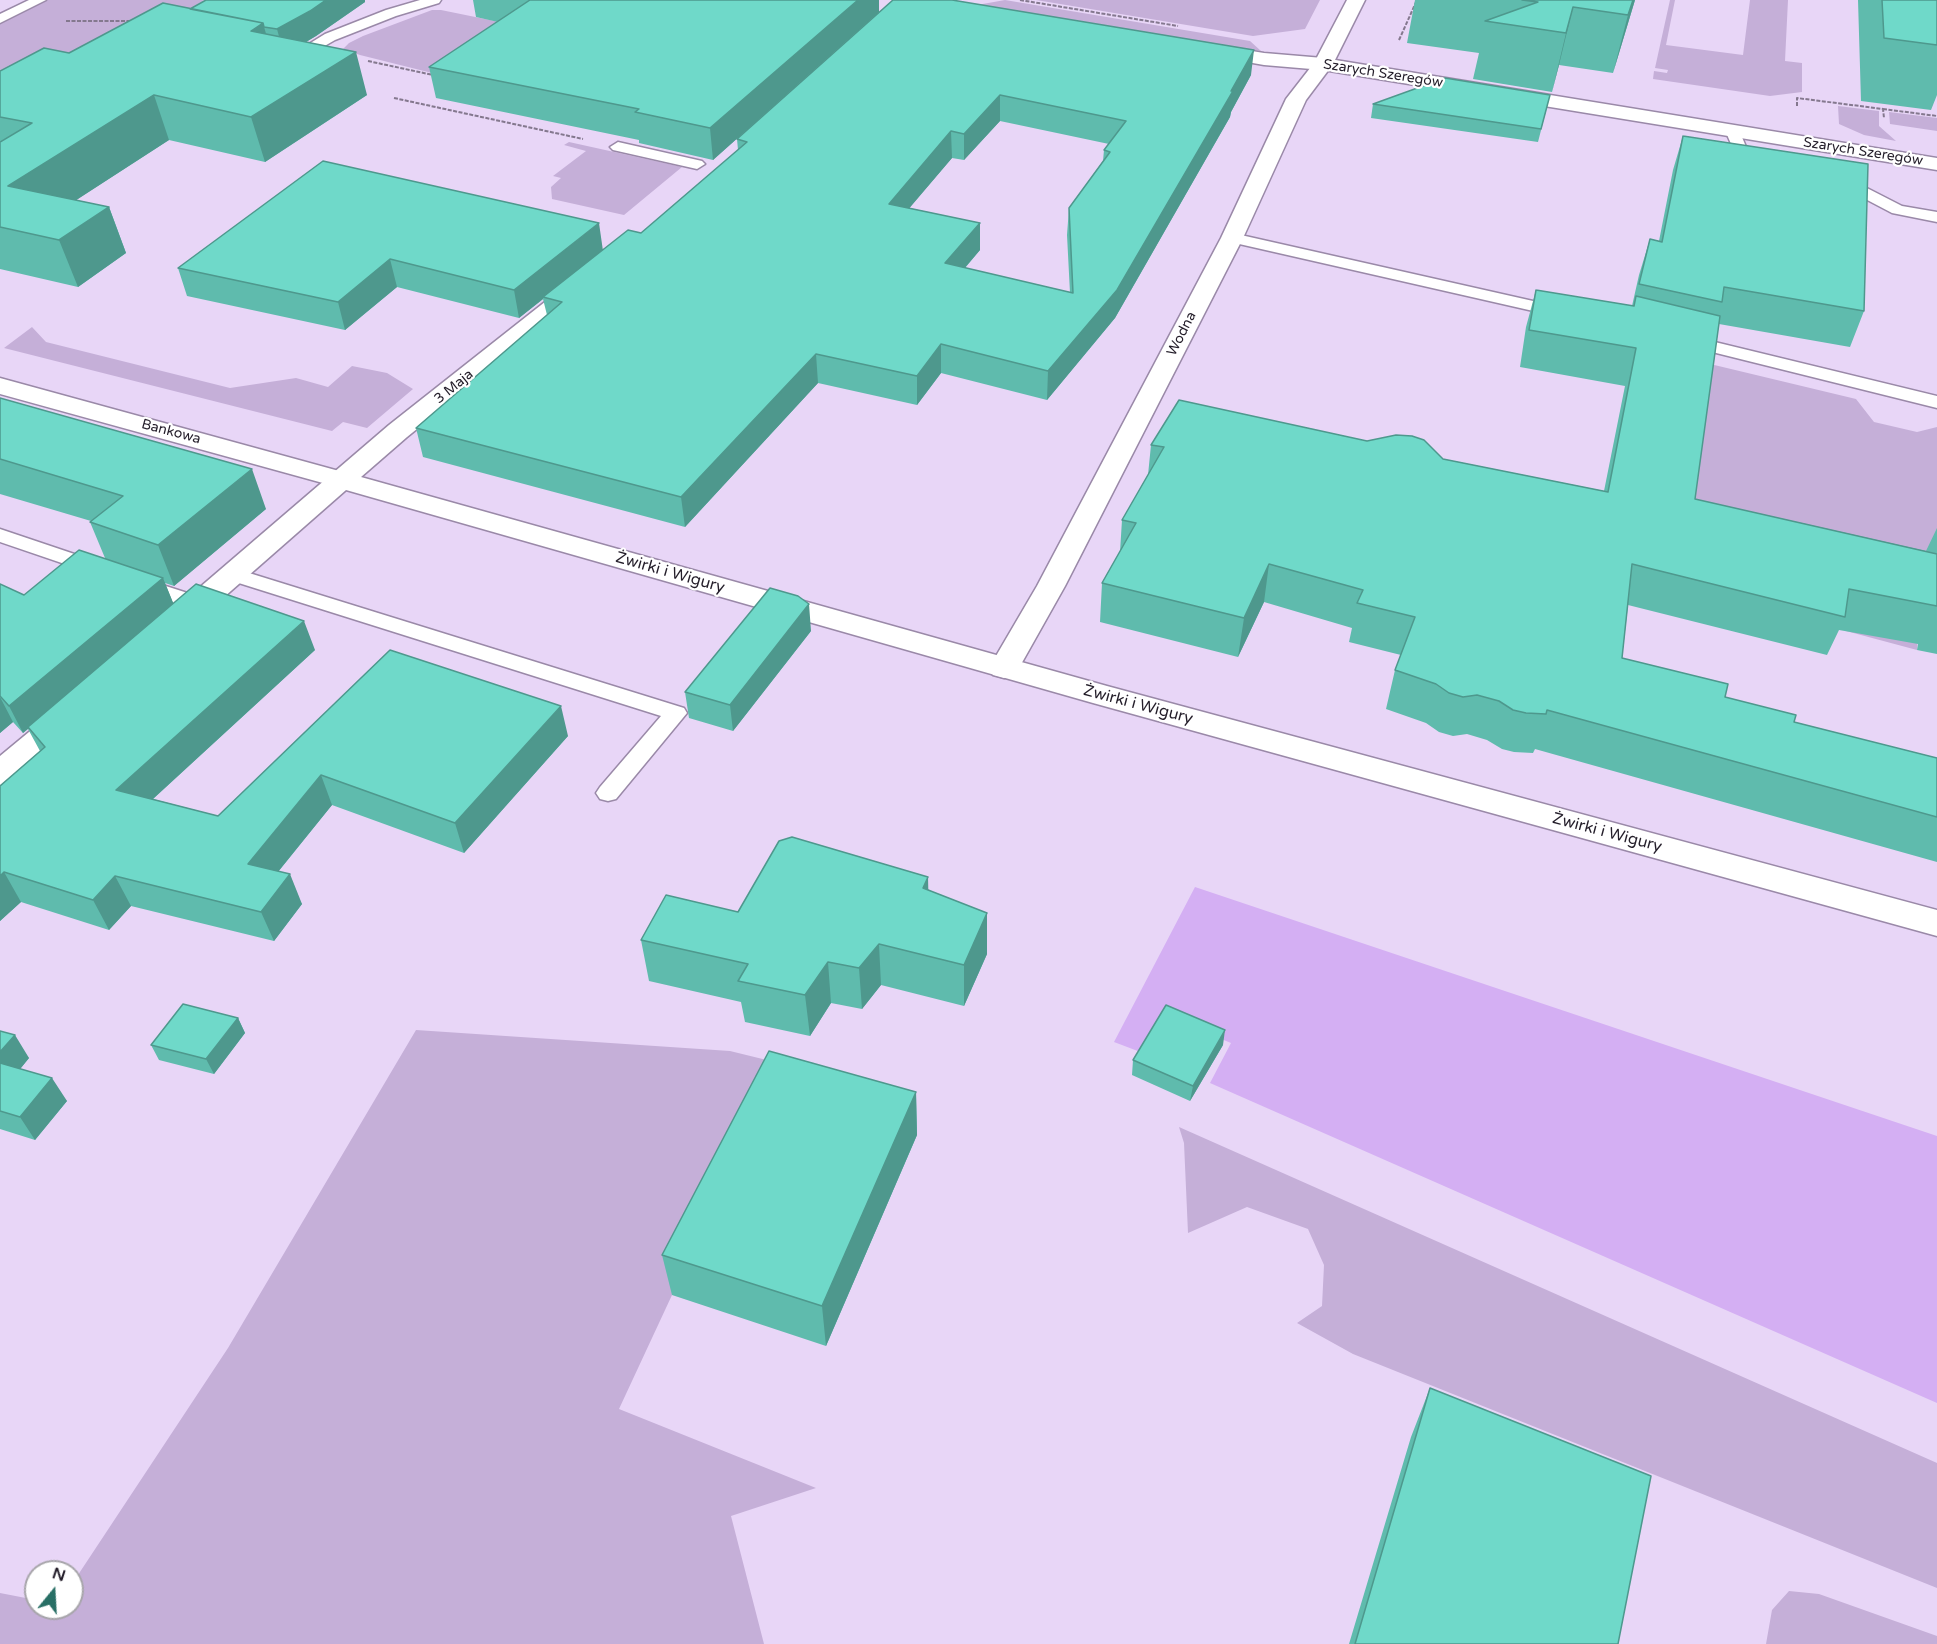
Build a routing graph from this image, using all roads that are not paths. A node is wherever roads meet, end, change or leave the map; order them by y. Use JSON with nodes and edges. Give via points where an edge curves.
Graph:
{"nodes":[{"id":1,"x":39,"y":0,"type":"edge"},
{"id":2,"x":434,"y":0,"type":"edge"},
{"id":3,"x":1356,"y":0,"type":"edge"},
{"id":4,"x":0,"y":19,"type":"edge"},
{"id":5,"x":1194,"y":48,"type":"edge"},
{"id":6,"x":275,"y":60,"type":"edge"},
{"id":7,"x":1323,"y":64,"type":"junction"},
{"id":8,"x":1732,"y":130,"type":"junction"},
{"id":9,"x":618,"y":147,"type":"road end"},
{"id":10,"x":1937,"y":164,"type":"edge"},
{"id":11,"x":707,"y":167,"type":"joint"},
{"id":12,"x":1768,"y":169,"type":"edge"},
{"id":13,"x":1824,"y":182,"type":"edge"},
{"id":14,"x":701,"y":186,"type":"edge"},
{"id":15,"x":1937,"y":217,"type":"edge"},
{"id":16,"x":1232,"y":238,"type":"junction"},
{"id":17,"x":602,"y":268,"type":"edge"},
{"id":18,"x":1575,"y":315,"type":"edge"},
{"id":19,"x":1669,"y":336,"type":"edge"},
{"id":20,"x":0,"y":386,"type":"edge"},
{"id":21,"x":1937,"y":402,"type":"edge"},
{"id":22,"x":341,"y":480,"type":"junction"},
{"id":23,"x":0,"y":536,"type":"edge"},
{"id":24,"x":233,"y":574,"type":"junction"},
{"id":25,"x":199,"y":604,"type":"junction"},
{"id":26,"x":163,"y":635,"type":"edge"},
{"id":27,"x":1004,"y":668,"type":"junction"},
{"id":28,"x":90,"y":697,"type":"edge"},
{"id":29,"x":0,"y":774,"type":"edge"},
{"id":30,"x":608,"y":793,"type":"dead end"},
{"id":31,"x":1937,"y":923,"type":"edge"}],
"edges":[{"from":1,"to":4,"type":"lane"},
{"from":2,"to":6,"type":"lane","via":[[330,37],[286,62]]},
{"from":3,"to":7,"type":"street","name":"Wodna"},
{"from":5,"to":7,"type":"street","name":"Szarych Szeregów"},
{"from":7,"to":8,"type":"street","name":"Szarych Szeregów"},
{"from":7,"to":16,"type":"street","name":"Wodna","via":[[1296,99]]},
{"from":8,"to":10,"type":"street","name":"Szarych Szeregów"},
{"from":8,"to":12,"type":"lane","via":[[1746,164]]},
{"from":9,"to":11,"type":"lane"},
{"from":11,"to":14,"type":"street"},
{"from":13,"to":15,"type":"lane","via":[[1857,189],[1898,210]]},
{"from":16,"to":18,"type":"lane"},
{"from":16,"to":27,"type":"street","name":"Wodna","via":[[1051,586]]},
{"from":17,"to":22,"type":"street","name":"3 Maja"},
{"from":19,"to":21,"type":"lane"},
{"from":20,"to":22,"type":"street","name":"Bankowa"},
{"from":22,"to":24,"type":"street","name":"3 Maja"},
{"from":22,"to":27,"type":"street","name":"Żwirki i Wigury"},
{"from":23,"to":25,"type":"lane"},
{"from":24,"to":25,"type":"street","name":"3 Maja"},
{"from":24,"to":30,"type":"lane","via":[[676,713]]},
{"from":25,"to":26,"type":"street","name":"3 Maja"},
{"from":27,"to":31,"type":"street","name":"Żwirki i Wigury"},
{"from":28,"to":29,"type":"street"}]}
